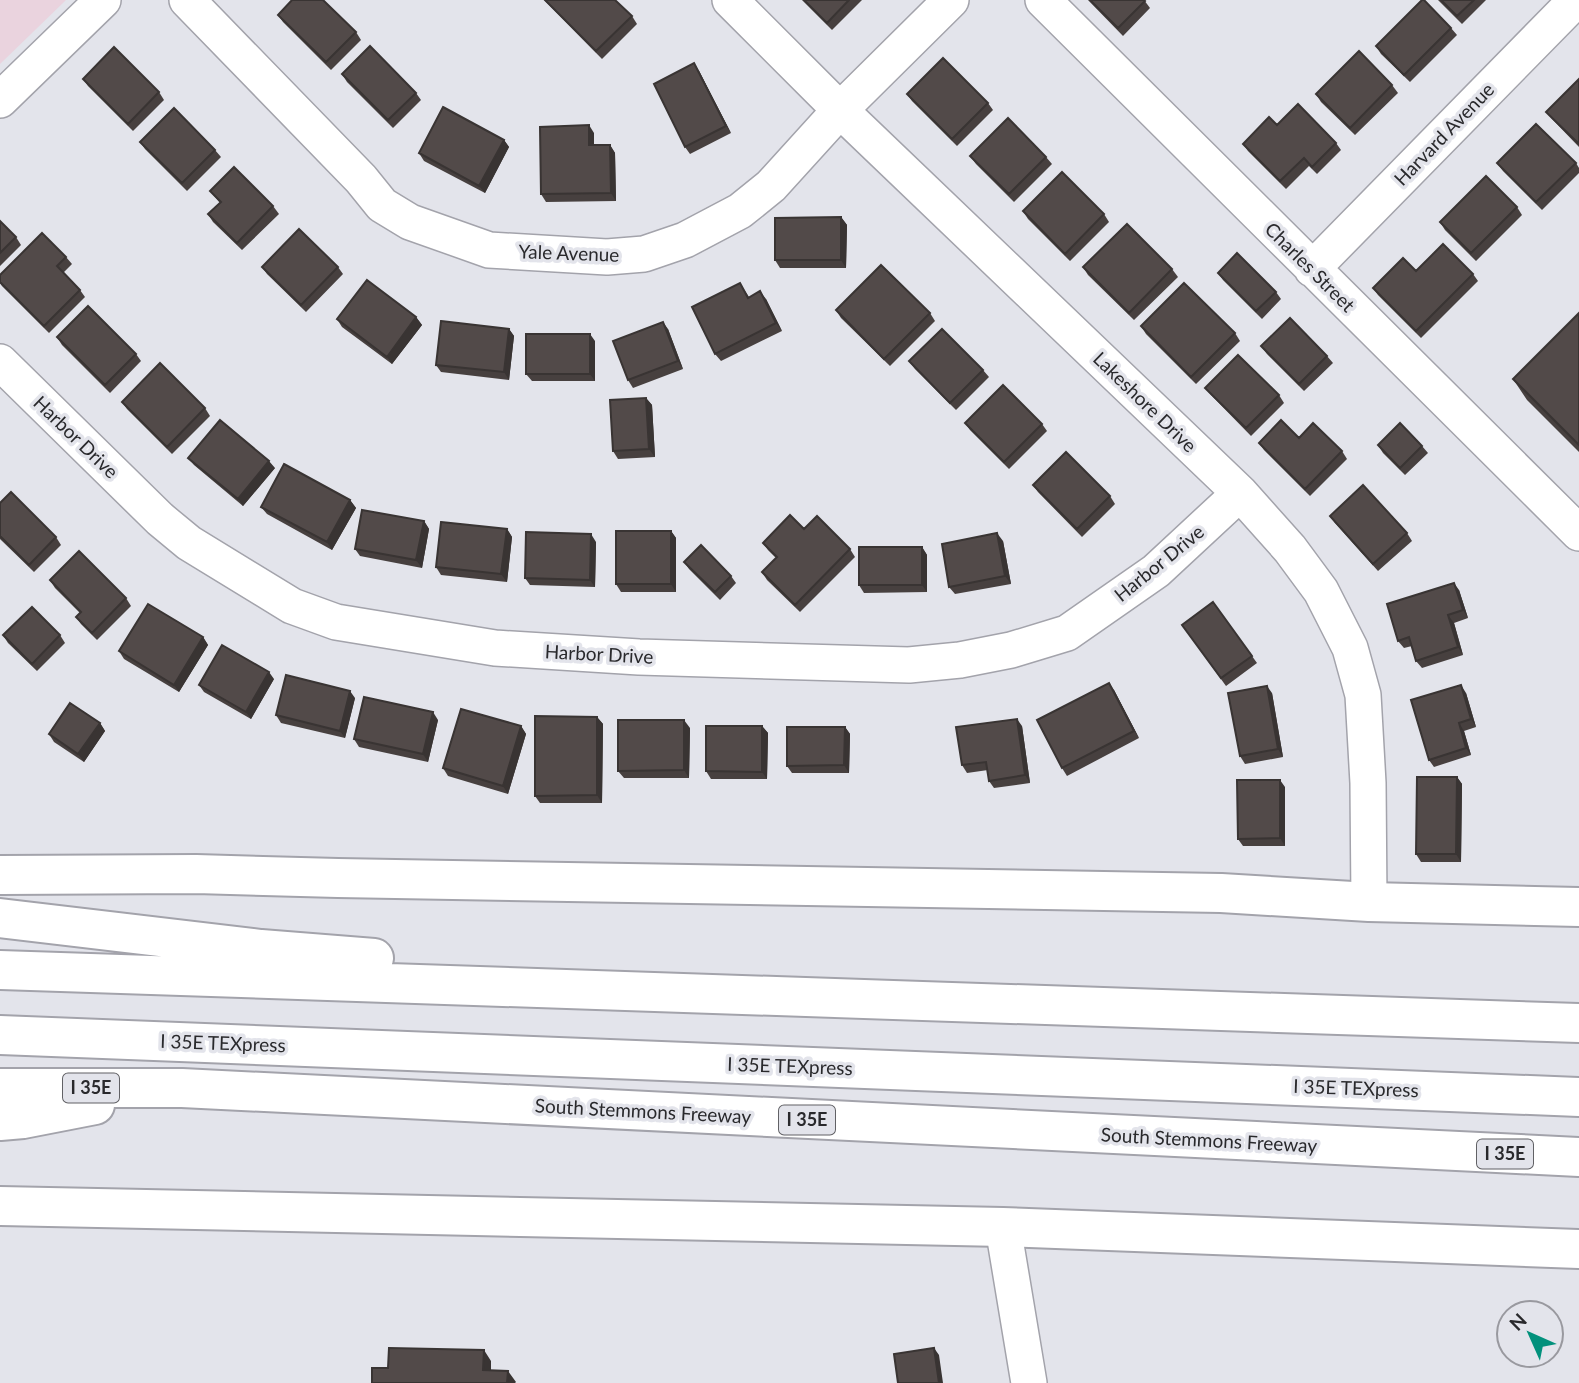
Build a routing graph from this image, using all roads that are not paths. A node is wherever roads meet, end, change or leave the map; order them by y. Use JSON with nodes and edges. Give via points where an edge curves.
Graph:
{"nodes":[{"id":1,"x":103,"y":0,"type":"edge"},
{"id":2,"x":187,"y":0,"type":"edge"},
{"id":3,"x":730,"y":0,"type":"edge"},
{"id":4,"x":951,"y":0,"type":"edge"},
{"id":5,"x":1043,"y":0,"type":"edge"},
{"id":6,"x":1576,"y":0,"type":"edge"},
{"id":7,"x":0,"y":100,"type":"edge"},
{"id":8,"x":840,"y":110,"type":"junction"},
{"id":9,"x":1312,"y":269,"type":"junction"},
{"id":10,"x":0,"y":362,"type":"edge"},
{"id":11,"x":1240,"y":494,"type":"junction"},
{"id":12,"x":1579,"y":533,"type":"edge"},
{"id":13,"x":0,"y":875,"type":"edge"},
{"id":14,"x":1369,"y":902,"type":"junction"},
{"id":15,"x":1579,"y":907,"type":"edge"},
{"id":16,"x":0,"y":918,"type":"edge"},
{"id":17,"x":0,"y":970,"type":"edge"},
{"id":18,"x":881,"y":1000,"type":"junction"},
{"id":19,"x":1579,"y":1023,"type":"edge"},
{"id":20,"x":0,"y":1035,"type":"edge"},
{"id":21,"x":0,"y":1088,"type":"edge"},
{"id":22,"x":182,"y":1088,"type":"junction"},
{"id":23,"x":1579,"y":1097,"type":"edge"},
{"id":24,"x":0,"y":1121,"type":"edge"},
{"id":25,"x":1432,"y":1151,"type":"junction"},
{"id":26,"x":1579,"y":1157,"type":"edge"},
{"id":27,"x":1579,"y":1166,"type":"edge"},
{"id":28,"x":0,"y":1206,"type":"edge"},
{"id":29,"x":1003,"y":1227,"type":"junction"},
{"id":30,"x":1579,"y":1249,"type":"edge"},
{"id":31,"x":1029,"y":1383,"type":"edge"}],
"edges":[{"from":1,"to":7,"type":"street"},
{"from":2,"to":8,"type":"street","name":"Yale Avenue","via":[[382,205],[411,222],[489,250],[607,257],[643,254],[685,240],[740,211],[771,186]]},
{"from":3,"to":8,"type":"street","name":"Lakeshore Drive"},
{"from":4,"to":8,"type":"street","name":"Yale Avenue"},
{"from":5,"to":9,"type":"street","name":"Charles Street"},
{"from":6,"to":9,"type":"street","name":"Harvard Avenue"},
{"from":8,"to":11,"type":"street","name":"Lakeshore Drive"},
{"from":9,"to":12,"type":"street","name":"Charles Street"},
{"from":10,"to":11,"type":"street","name":"Harbor Drive","via":[[160,519],[189,543],[292,606],[336,622],[495,648],[909,665],[1011,650],[1067,633],[1156,571]]},
{"from":11,"to":14,"type":"street","name":"Lakeshore Drive","via":[[1321,591],[1350,648],[1363,695]]},
{"from":13,"to":14,"type":"main road","via":[[196,874],[1221,893]]},
{"from":14,"to":15,"type":"main road"},
{"from":16,"to":18,"type":"main road","via":[[261,949]]},
{"from":17,"to":18,"type":"main road"},
{"from":18,"to":19,"type":"main road"},
{"from":20,"to":23,"type":"main road","name":"I 35E TEXpress"},
{"from":21,"to":22,"type":"main road","name":"South Stemmons Freeway","number":"I 35E"},
{"from":22,"to":24,"type":"main road"},
{"from":22,"to":25,"type":"main road","name":"South Stemmons Freeway","number":"I 35E"},
{"from":25,"to":26,"type":"main road","name":"South Stemmons Freeway","number":"I 35E"},
{"from":25,"to":27,"type":"main road"},
{"from":28,"to":29,"type":"main road"},
{"from":29,"to":30,"type":"main road"},
{"from":29,"to":31,"type":"street"}]}
